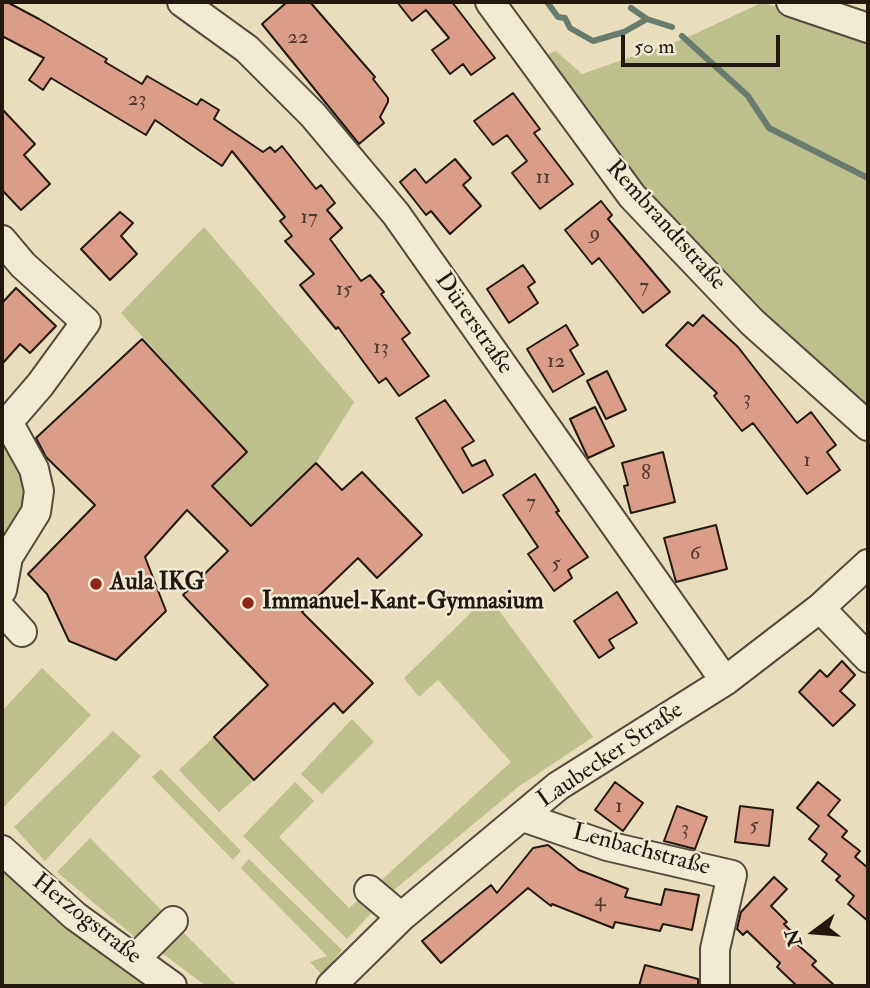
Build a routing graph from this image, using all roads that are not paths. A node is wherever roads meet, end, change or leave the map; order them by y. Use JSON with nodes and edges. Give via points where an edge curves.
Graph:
{"nodes":[{"id":1,"x":182,"y":2,"type":"edge"},
{"id":2,"x":490,"y":2,"type":"edge"},
{"id":3,"x":791,"y":2,"type":"edge"},
{"id":4,"x":868,"y":28,"type":"edge"},
{"id":5,"x":2,"y":240,"type":"edge"},
{"id":6,"x":868,"y":426,"type":"edge"},
{"id":7,"x":868,"y":564,"type":"edge"},
{"id":8,"x":2,"y":590,"type":"edge"},
{"id":9,"x":820,"y":608,"type":"junction"},
{"id":10,"x":2,"y":610,"type":"edge"},
{"id":11,"x":22,"y":632,"type":"dead end"},
{"id":12,"x":868,"y":658,"type":"edge"},
{"id":13,"x":724,"y":681,"type":"junction"},
{"id":14,"x":523,"y":817,"type":"junction"},
{"id":15,"x":2,"y":850,"type":"edge"},
{"id":16,"x":369,"y":890,"type":"dead end"},
{"id":17,"x":401,"y":916,"type":"junction"},
{"id":18,"x":173,"y":921,"type":"dead end"},
{"id":19,"x":135,"y":959,"type":"junction"},
{"id":20,"x":325,"y":982,"type":"edge"},
{"id":21,"x":172,"y":986,"type":"edge"},
{"id":22,"x":715,"y":986,"type":"edge"}],
"edges":[{"from":1,"to":13,"type":"street","name":"Dürerstraße","via":[[247,49],[313,115],[396,214]]},
{"from":2,"to":6,"type":"street","name":"Rembrandtstraße","via":[[632,196],[752,322]]},
{"from":3,"to":4,"type":"street"},
{"from":5,"to":8,"type":"street","via":[[86,322],[8,422],[34,469],[39,491],[36,512],[11,549]]},
{"from":7,"to":9,"type":"street","name":"Laubecker Straße"},
{"from":9,"to":12,"type":"street"},
{"from":9,"to":13,"type":"street","name":"Laubecker Straße"},
{"from":10,"to":11,"type":"street"},
{"from":13,"to":14,"type":"street","name":"Laubecker Straße","via":[[558,786]]},
{"from":14,"to":17,"type":"street","name":"Laubecker Straße"},
{"from":14,"to":22,"type":"street","name":"Lenbachstraße","via":[[607,846],[732,875],[715,949]]},
{"from":15,"to":19,"type":"street","name":"Herzogstraße","via":[[75,916]]},
{"from":16,"to":17,"type":"street"},
{"from":17,"to":20,"type":"street","name":"Laubecker Straße"},
{"from":18,"to":19,"type":"street"},
{"from":19,"to":21,"type":"street","name":"Herzogstraße"}]}
